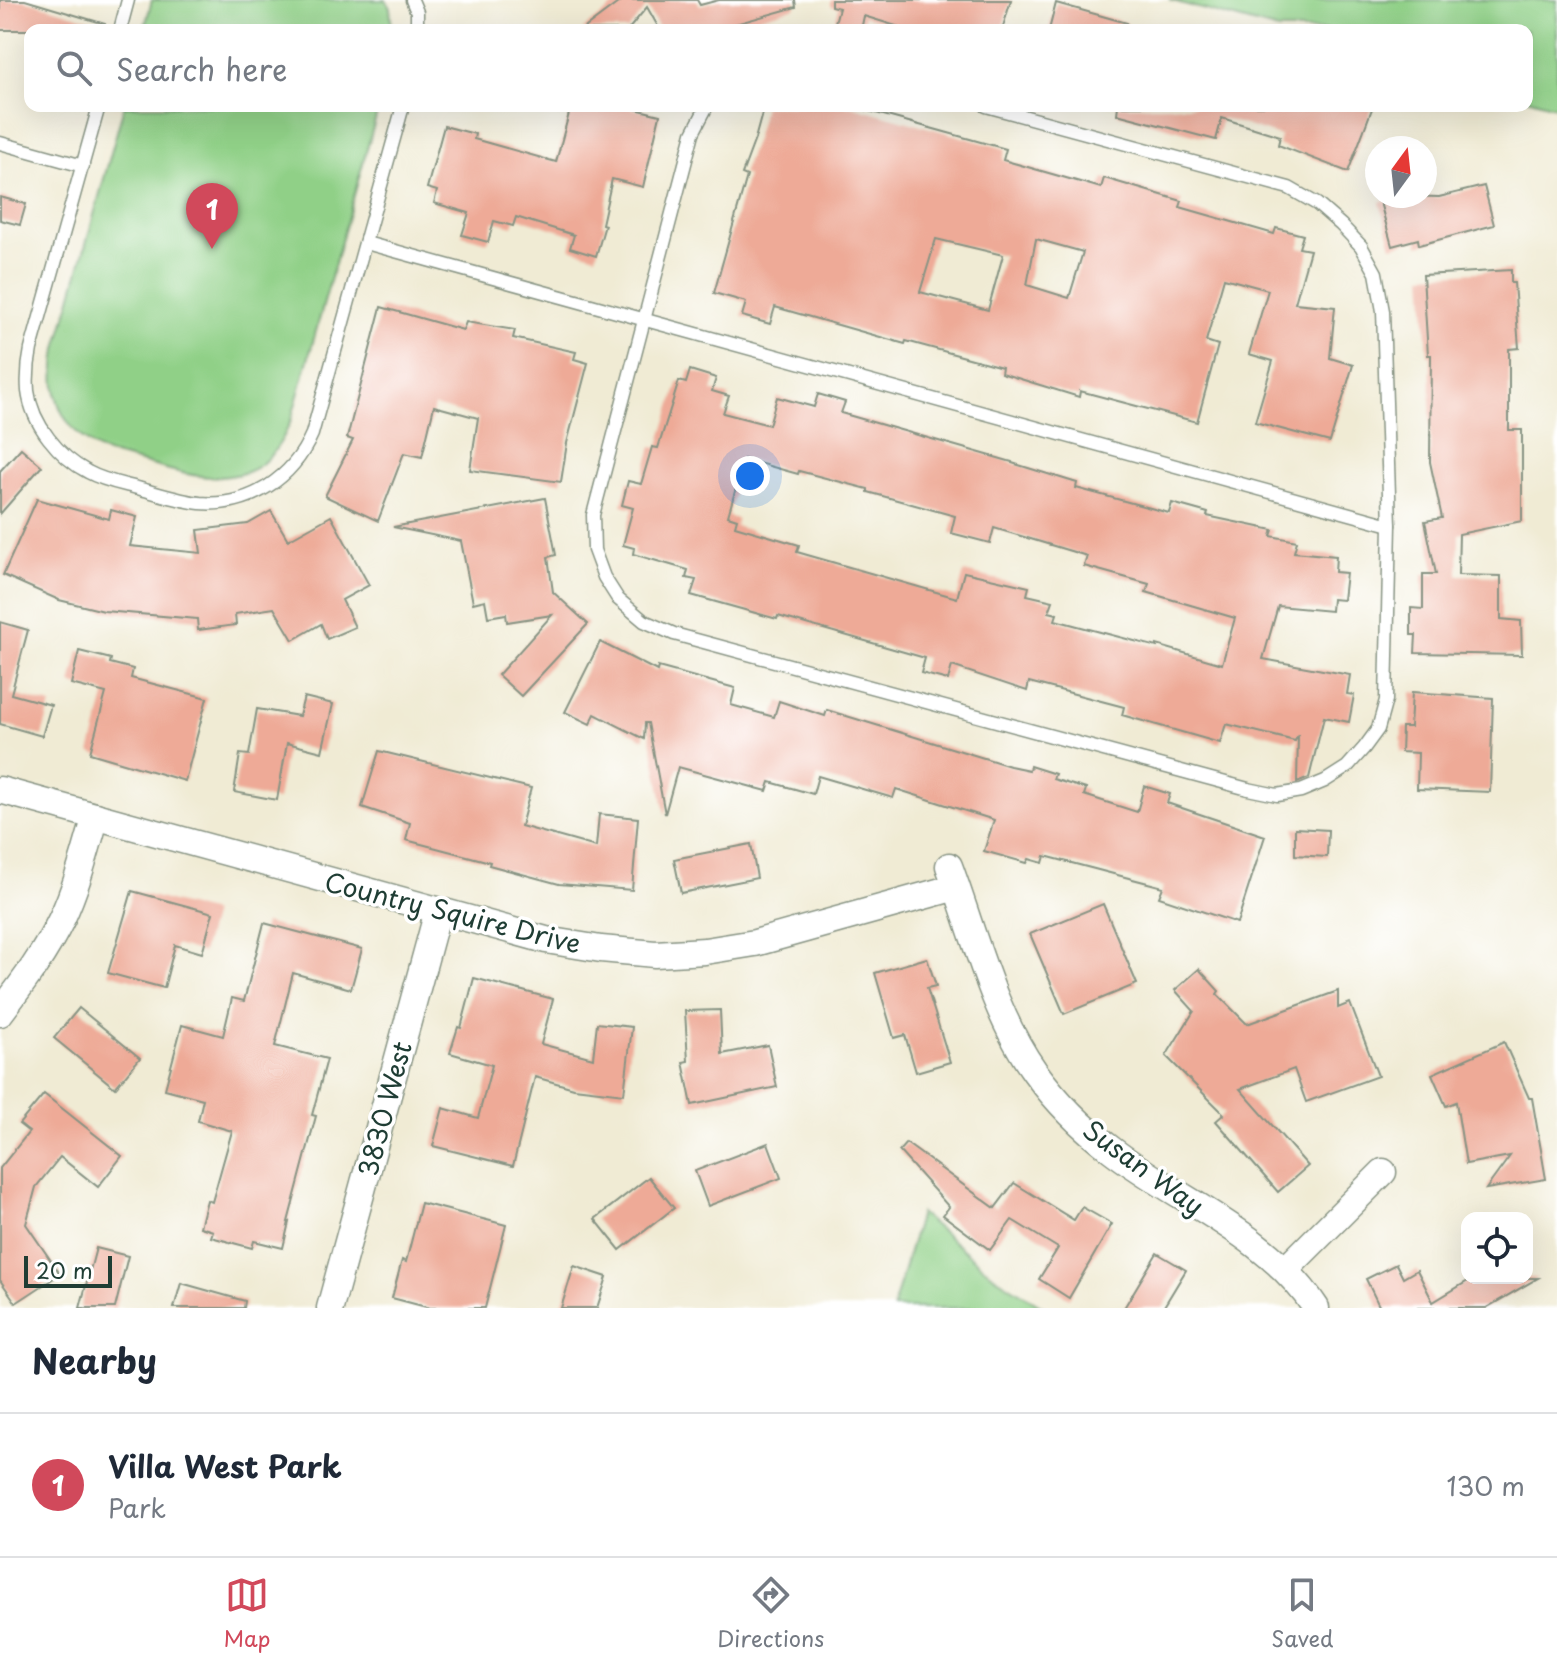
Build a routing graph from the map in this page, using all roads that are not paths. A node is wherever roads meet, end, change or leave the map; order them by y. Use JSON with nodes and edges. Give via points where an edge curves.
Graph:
{"nodes":[{"id":1,"x":128,"y":0,"type":"edge"},
{"id":2,"x":412,"y":0,"type":"edge"},
{"id":3,"x":122,"y":24,"type":"edge"},
{"id":4,"x":417,"y":24,"type":"edge"},
{"id":5,"x":97,"y":112,"type":"edge"},
{"id":6,"x":401,"y":112,"type":"edge"},
{"id":7,"x":704,"y":112,"type":"edge"},
{"id":8,"x":1008,"y":112,"type":"edge"},
{"id":9,"x":0,"y":143,"type":"edge"},
{"id":10,"x":83,"y":166,"type":"junction"},
{"id":11,"x":366,"y":243,"type":"junction"},
{"id":12,"x":645,"y":319,"type":"junction"},
{"id":13,"x":1390,"y":525,"type":"junction"},
{"id":14,"x":0,"y":790,"type":"edge"},
{"id":15,"x":96,"y":816,"type":"junction"},
{"id":16,"x":953,"y":877,"type":"joint"},
{"id":17,"x":438,"y":911,"type":"junction"},
{"id":18,"x":0,"y":1013,"type":"edge"},
{"id":19,"x":1383,"y":1172,"type":"dead end"},
{"id":20,"x":1286,"y":1269,"type":"junction"},
{"id":21,"x":330,"y":1308,"type":"edge"},
{"id":22,"x":1316,"y":1308,"type":"edge"}],
"edges":[{"from":1,"to":3,"type":"lane"},
{"from":2,"to":4,"type":"lane"},
{"from":5,"to":10,"type":"lane"},
{"from":6,"to":11,"type":"lane"},
{"from":7,"to":12,"type":"lane","via":[[693,133]]},
{"from":8,"to":13,"type":"lane","via":[[1289,188],[1317,204],[1361,246],[1376,273],[1383,311]]},
{"from":9,"to":10,"type":"lane"},
{"from":10,"to":11,"type":"lane","via":[[31,349],[28,393],[35,417],[70,461],[102,478],[147,491],[196,503],[230,502],[278,481],[295,463],[312,434]]},
{"from":11,"to":12,"type":"lane"},
{"from":12,"to":13,"type":"lane"},
{"from":12,"to":13,"type":"lane","via":[[593,515],[594,550],[618,599],[644,621],[674,634],[1277,795],[1301,791],[1347,767],[1378,729],[1386,700]]},
{"from":14,"to":15,"type":"street","name":"Country Squire Drive"},
{"from":15,"to":17,"type":"street","name":"Country Squire Drive"},
{"from":15,"to":18,"type":"street","via":[[62,918]]},
{"from":16,"to":17,"type":"street","name":"Country Squire Drive","via":[[755,943],[705,951],[601,949]]},
{"from":16,"to":20,"type":"street","name":"Susan Way","via":[[1007,1024],[1044,1084],[1111,1150]]},
{"from":17,"to":21,"type":"street","name":"3830 West"},
{"from":19,"to":20,"type":"street"},
{"from":20,"to":22,"type":"street","name":"Susan Way"}]}
